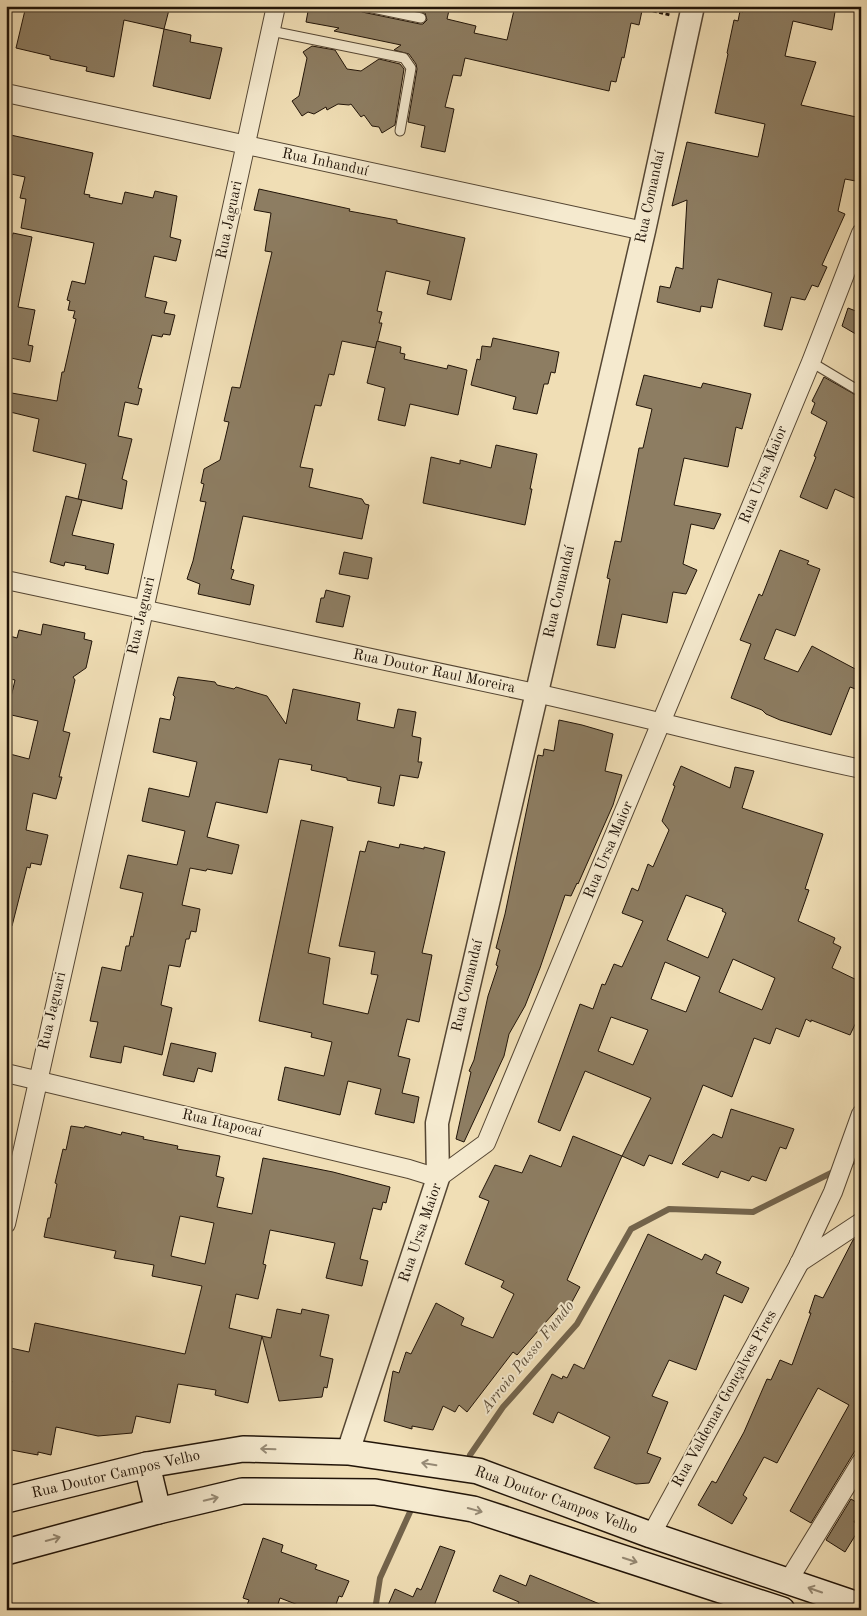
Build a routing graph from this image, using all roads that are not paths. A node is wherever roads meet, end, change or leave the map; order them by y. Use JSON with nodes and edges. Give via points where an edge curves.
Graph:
{"nodes":[{"id":1,"x":276,"y":6,"type":"edge"},
{"id":2,"x":363,"y":6,"type":"edge"},
{"id":3,"x":691,"y":13,"type":"edge"},
{"id":4,"x":420,"y":18,"type":"dead end"},
{"id":5,"x":271,"y":31,"type":"junction"},
{"id":6,"x":6,"y":93,"type":"edge"},
{"id":7,"x":400,"y":131,"type":"dead end"},
{"id":8,"x":246,"y":146,"type":"junction"},
{"id":9,"x":644,"y":231,"type":"junction"},
{"id":10,"x":861,"y":233,"type":"edge"},
{"id":11,"x":857,"y":256,"type":"edge"},
{"id":12,"x":811,"y":362,"type":"junction"},
{"id":13,"x":861,"y":392,"type":"edge"},
{"id":14,"x":6,"y":580,"type":"edge"},
{"id":15,"x":144,"y":610,"type":"junction"},
{"id":16,"x":537,"y":694,"type":"junction"},
{"id":17,"x":662,"y":722,"type":"junction"},
{"id":18,"x":861,"y":769,"type":"edge"},
{"id":19,"x":6,"y":1073,"type":"edge"},
{"id":20,"x":37,"y":1080,"type":"junction"},
{"id":21,"x":861,"y":1114,"type":"edge"},
{"id":22,"x":438,"y":1178,"type":"junction"},
{"id":23,"x":861,"y":1222,"type":"edge"},
{"id":24,"x":6,"y":1224,"type":"edge"},
{"id":25,"x":799,"y":1264,"type":"junction"},
{"id":26,"x":348,"y":1452,"type":"junction"},
{"id":27,"x":861,"y":1462,"type":"edge"},
{"id":28,"x":147,"y":1465,"type":"junction"},
{"id":29,"x":6,"y":1500,"type":"edge"},
{"id":30,"x":158,"y":1511,"type":"junction"},
{"id":31,"x":651,"y":1535,"type":"junction"},
{"id":32,"x":6,"y":1552,"type":"edge"},
{"id":33,"x":788,"y":1581,"type":"junction"},
{"id":34,"x":861,"y":1606,"type":"edge"},
{"id":35,"x":782,"y":1610,"type":"edge"}],
"edges":[{"from":1,"to":5,"type":"street","name":"Rua Jaguari"},
{"from":2,"to":4,"type":"lane"},
{"from":3,"to":9,"type":"street","name":"Rua Comandaí"},
{"from":5,"to":7,"type":"lane","via":[[404,58],[411,68]]},
{"from":5,"to":8,"type":"street","name":"Rua Jaguari"},
{"from":6,"to":8,"type":"street","name":"Rua Inhanduí"},
{"from":8,"to":9,"type":"street","name":"Rua Inhanduí"},
{"from":8,"to":15,"type":"street","name":"Rua Jaguari"},
{"from":9,"to":16,"type":"street","name":"Rua Comandaí"},
{"from":10,"to":11,"type":"street","name":"Rua Ursa Maior"},
{"from":11,"to":12,"type":"street","name":"Rua Ursa Maior"},
{"from":12,"to":13,"type":"lane"},
{"from":12,"to":17,"type":"street","name":"Rua Ursa Maior"},
{"from":14,"to":15,"type":"street","name":"Rua Doutor Raul Moreira"},
{"from":15,"to":16,"type":"street","name":"Rua Doutor Raul Moreira"},
{"from":15,"to":20,"type":"street","name":"Rua Jaguari"},
{"from":16,"to":17,"type":"street","name":"Rua Doutor Raul Moreira"},
{"from":16,"to":22,"type":"street","name":"Rua Comandaí","via":[[436,1123]]},
{"from":17,"to":18,"type":"street","name":"Rua Doutor Raul Moreira"},
{"from":17,"to":22,"type":"street","name":"Rua Ursa Maior","via":[[486,1143]]},
{"from":19,"to":20,"type":"street","name":"Rua Itapocaí"},
{"from":20,"to":22,"type":"street","name":"Rua Itapocaí"},
{"from":20,"to":24,"type":"street","name":"Rua Jaguari"},
{"from":21,"to":25,"type":"street","name":"Rua Valdemar Gonçalves Pires","via":[[833,1192]]},
{"from":22,"to":26,"type":"street","name":"Rua Ursa Maior"},
{"from":23,"to":25,"type":"street","name":"Rua Valdemar Gonçalves Pires"},
{"from":25,"to":31,"type":"street","name":"Rua Valdemar Gonçalves Pires"},
{"from":26,"to":28,"type":"main road","name":"Rua Doutor Campos Velho","one_way":true,"via":[[243,1449]]},
{"from":31,"to":26,"type":"main road","name":"Rua Doutor Campos Velho","one_way":true,"via":[[478,1471]]},
{"from":27,"to":33,"type":"street"},
{"from":28,"to":29,"type":"main road","name":"Rua Doutor Campos Velho"},
{"from":28,"to":30,"type":"main road"},
{"from":32,"to":30,"type":"main road","name":"Rua Doutor Campos Velho","one_way":true},
{"from":30,"to":35,"type":"main road","name":"Rua Doutor Campos Velho","one_way":true,"via":[[242,1491],[375,1492],[473,1509]]},
{"from":31,"to":33,"type":"main road","name":"Rua Doutor Campos Velho"},
{"from":34,"to":33,"type":"main road","name":"Rua Doutor Campos Velho","one_way":true}]}
